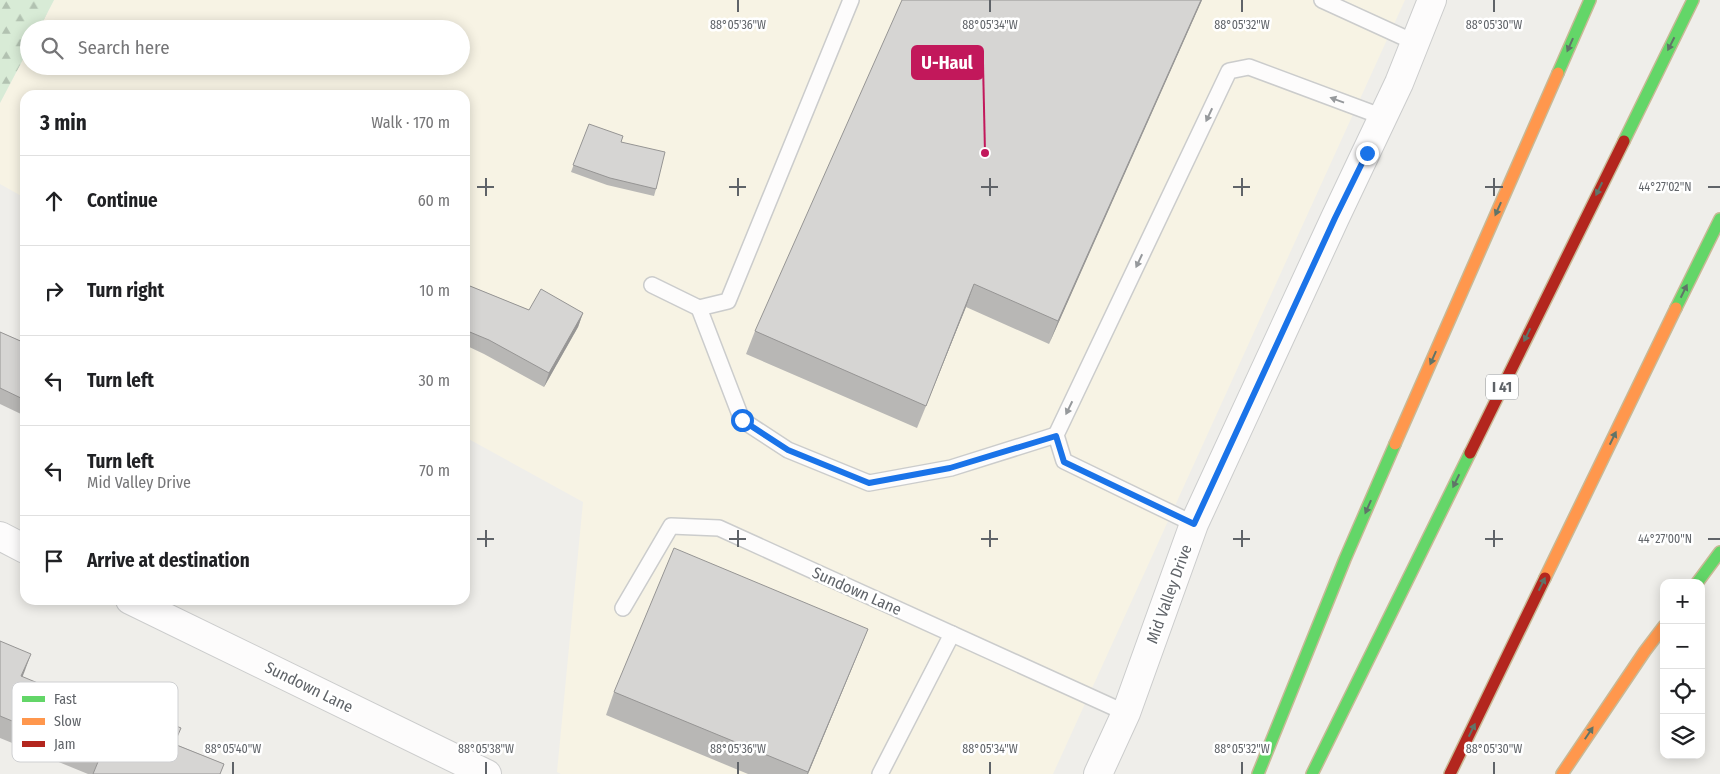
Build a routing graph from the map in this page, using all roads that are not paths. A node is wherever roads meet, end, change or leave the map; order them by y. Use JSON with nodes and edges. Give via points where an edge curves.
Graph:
{"nodes":[{"id":1,"x":851,"y":0,"type":"edge"},
{"id":2,"x":1322,"y":0,"type":"edge"},
{"id":3,"x":1432,"y":0,"type":"edge"},
{"id":4,"x":1590,"y":0,"type":"edge"},
{"id":5,"x":1693,"y":0,"type":"edge"},
{"id":6,"x":1416,"y":43,"type":"junction"},
{"id":7,"x":1383,"y":117,"type":"junction"},
{"id":8,"x":1720,"y":218,"type":"edge"},
{"id":9,"x":652,"y":285,"type":"dead end"},
{"id":10,"x":699,"y":308,"type":"junction"},
{"id":11,"x":1056,"y":436,"type":"junction"},
{"id":12,"x":1194,"y":524,"type":"junction"},
{"id":13,"x":0,"y":536,"type":"edge"},
{"id":14,"x":20,"y":546,"type":"edge"},
{"id":15,"x":1720,"y":552,"type":"edge"},
{"id":16,"x":1700,"y":579,"type":"edge"},
{"id":17,"x":140,"y":605,"type":"edge"},
{"id":18,"x":623,"y":608,"type":"dead end"},
{"id":19,"x":1660,"y":631,"type":"edge"},
{"id":20,"x":952,"y":634,"type":"junction"},
{"id":21,"x":1126,"y":713,"type":"junction"},
{"id":22,"x":487,"y":774,"type":"edge"},
{"id":23,"x":880,"y":774,"type":"edge"},
{"id":24,"x":1098,"y":774,"type":"edge"},
{"id":25,"x":1258,"y":774,"type":"edge"},
{"id":26,"x":1312,"y":774,"type":"edge"},
{"id":27,"x":1450,"y":774,"type":"edge"},
{"id":28,"x":1562,"y":774,"type":"edge"}],
"edges":[{"from":1,"to":10,"type":"lane","via":[[728,300]]},
{"from":2,"to":6,"type":"lane"},
{"from":3,"to":6,"type":"street","name":"Mid Valley Drive"},
{"from":4,"to":25,"type":"highway","one_way":true,"via":[[1345,559]]},
{"from":5,"to":26,"type":"highway","number":"I 41","one_way":true},
{"from":6,"to":7,"type":"street","name":"Mid Valley Drive"},
{"from":7,"to":11,"type":"lane","one_way":true,"via":[[1249,67],[1229,71]]},
{"from":7,"to":12,"type":"street","name":"Mid Valley Drive"},
{"from":27,"to":8,"type":"highway","one_way":true},
{"from":9,"to":10,"type":"lane"},
{"from":10,"to":11,"type":"lane","via":[[742,420],[788,450],[869,483],[950,468]]},
{"from":11,"to":12,"type":"lane","via":[[1064,462]]},
{"from":12,"to":21,"type":"street","name":"Mid Valley Drive"},
{"from":13,"to":14,"type":"street"},
{"from":15,"to":16,"type":"highway"},
{"from":17,"to":22,"type":"street","name":"Sundown Lane"},
{"from":18,"to":20,"type":"lane","name":"Sundown Lane","via":[[671,526],[719,528]]},
{"from":28,"to":19,"type":"highway","one_way":true},
{"from":20,"to":21,"type":"lane","name":"Sundown Lane"},
{"from":20,"to":23,"type":"lane"},
{"from":21,"to":24,"type":"street","name":"Mid Valley Drive"}]}
